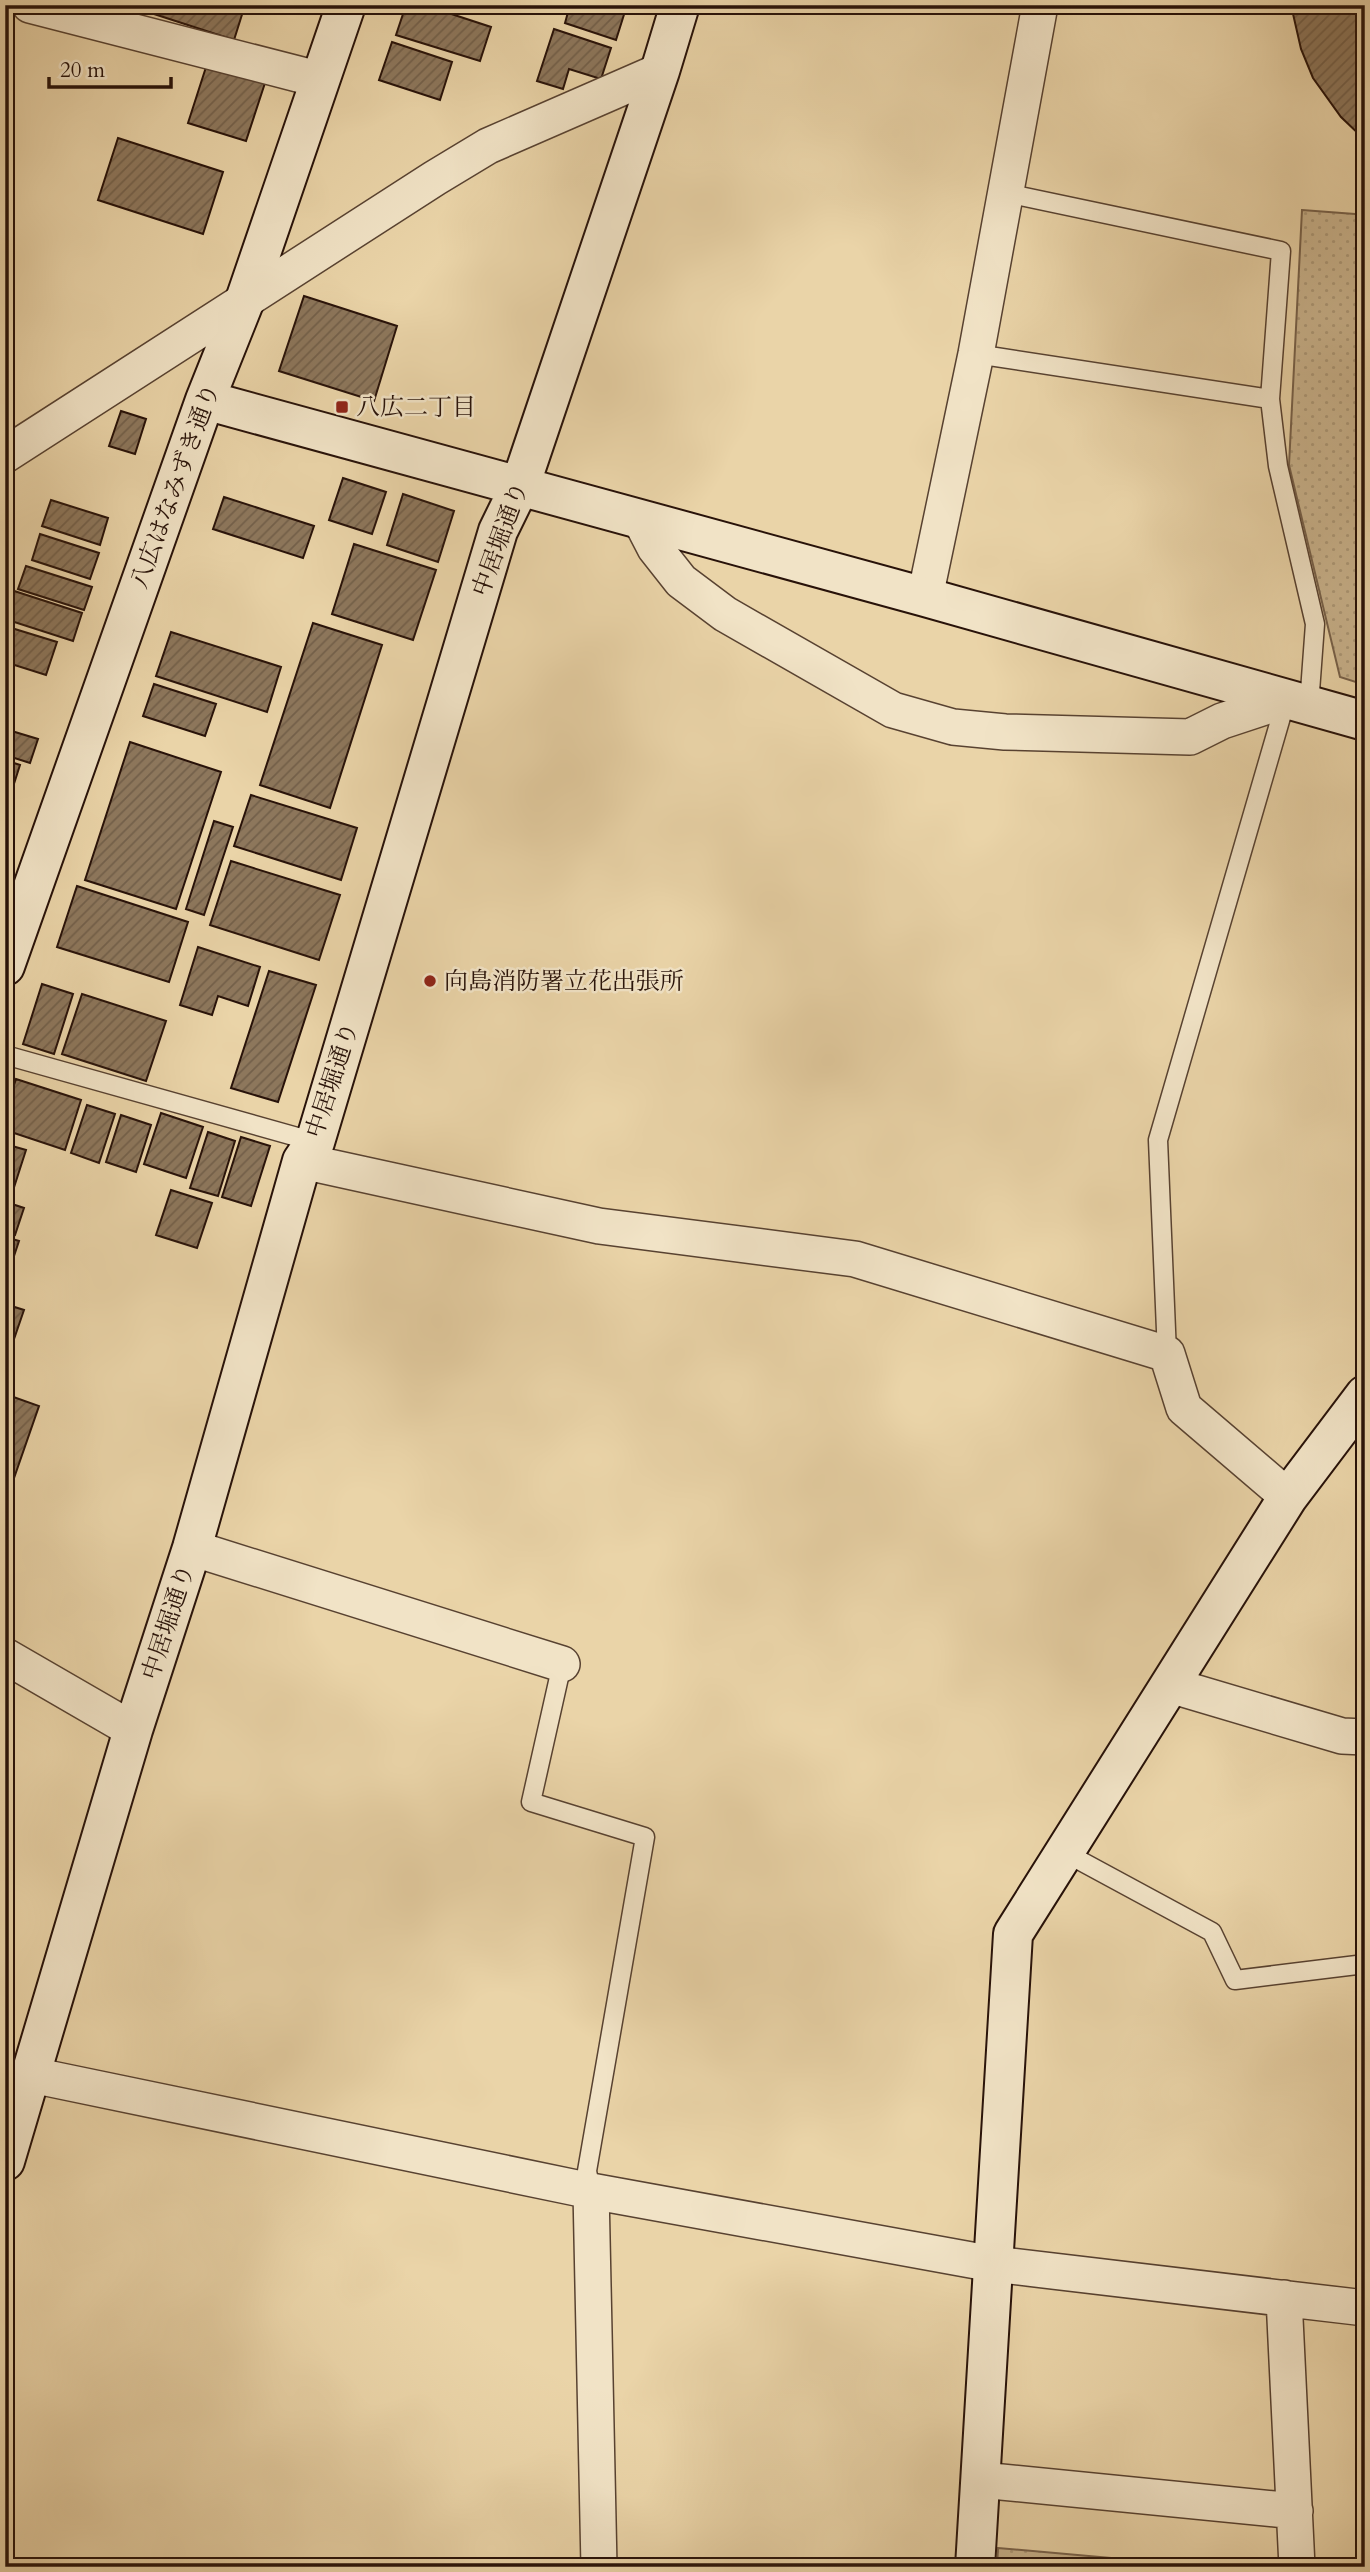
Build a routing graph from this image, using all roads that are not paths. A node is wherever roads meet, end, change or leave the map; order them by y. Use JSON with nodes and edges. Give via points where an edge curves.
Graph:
{"nodes":[{"id":1,"x":30,"y":5,"type":"edge"},
{"id":2,"x":346,"y":5,"type":"edge"},
{"id":3,"x":680,"y":5,"type":"edge"},
{"id":4,"x":1040,"y":5,"type":"edge"},
{"id":5,"x":660,"y":71,"type":"junction"},
{"id":6,"x":321,"y":80,"type":"junction"},
{"id":7,"x":1006,"y":193,"type":"junction"},
{"id":8,"x":245,"y":300,"type":"junction"},
{"id":9,"x":976,"y":354,"type":"junction"},
{"id":10,"x":1270,"y":399,"type":"junction"},
{"id":11,"x":205,"y":400,"type":"junction"},
{"id":12,"x":5,"y":455,"type":"edge"},
{"id":13,"x":520,"y":486,"type":"junction"},
{"id":14,"x":641,"y":521,"type":"junction"},
{"id":15,"x":925,"y":597,"type":"junction"},
{"id":16,"x":1298,"y":703,"type":"junction"},
{"id":17,"x":1365,"y":721,"type":"edge"},
{"id":18,"x":5,"y":966,"type":"edge"},
{"id":19,"x":5,"y":1055,"type":"edge"},
{"id":20,"x":309,"y":1152,"type":"junction"},
{"id":21,"x":1167,"y":1354,"type":"junction"},
{"id":22,"x":1365,"y":1395,"type":"edge"},
{"id":23,"x":1288,"y":1497,"type":"junction"},
{"id":24,"x":192,"y":1548,"type":"junction"},
{"id":25,"x":5,"y":1656,"type":"edge"},
{"id":26,"x":562,"y":1664,"type":"joint"},
{"id":27,"x":1170,"y":1685,"type":"junction"},
{"id":28,"x":133,"y":1730,"type":"junction"},
{"id":29,"x":1365,"y":1737,"type":"edge"},
{"id":30,"x":1064,"y":1852,"type":"junction"},
{"id":31,"x":1365,"y":1964,"type":"edge"},
{"id":32,"x":32,"y":2075,"type":"junction"},
{"id":33,"x":5,"y":2161,"type":"edge"},
{"id":34,"x":591,"y":2191,"type":"junction"},
{"id":35,"x":993,"y":2264,"type":"junction"},
{"id":36,"x":1284,"y":2298,"type":"junction"},
{"id":37,"x":1365,"y":2308,"type":"edge"},
{"id":38,"x":981,"y":2480,"type":"junction"},
{"id":39,"x":1294,"y":2511,"type":"junction"},
{"id":40,"x":599,"y":2567,"type":"edge"},
{"id":41,"x":975,"y":2567,"type":"edge"},
{"id":42,"x":1297,"y":2567,"type":"edge"}],
"edges":[{"from":1,"to":6,"type":"street"},
{"from":2,"to":6,"type":"street","name":"八広はなみずき通り"},
{"from":3,"to":5,"type":"street","name":"中居堀通り"},
{"from":4,"to":7,"type":"street"},
{"from":5,"to":8,"type":"street","via":[[488,146]]},
{"from":5,"to":13,"type":"street","name":"中居堀通り"},
{"from":6,"to":8,"type":"street","name":"八広はなみずき通り"},
{"from":7,"to":9,"type":"street"},
{"from":7,"to":10,"type":"lane","via":[[1281,251]]},
{"from":8,"to":11,"type":"street","name":"八広はなみずき通り"},
{"from":8,"to":12,"type":"street"},
{"from":9,"to":10,"type":"lane"},
{"from":9,"to":15,"type":"street"},
{"from":10,"to":16,"type":"lane","via":[[1278,466],[1315,624]]},
{"from":11,"to":13,"type":"street"},
{"from":11,"to":18,"type":"street","name":"八広はなみずき通り"},
{"from":13,"to":14,"type":"street"},
{"from":13,"to":20,"type":"street","name":"中居堀通り","via":[[498,531]]},
{"from":14,"to":15,"type":"street"},
{"from":14,"to":16,"type":"street","via":[[655,548],[681,580],[725,614],[893,710],[953,727],[1190,737],[1222,721]]},
{"from":15,"to":16,"type":"street"},
{"from":16,"to":17,"type":"street"},
{"from":16,"to":21,"type":"lane","via":[[1158,1140]]},
{"from":19,"to":20,"type":"lane"},
{"from":20,"to":21,"type":"street","via":[[599,1226],[855,1259]]},
{"from":20,"to":24,"type":"street","name":"中居堀通り"},
{"from":21,"to":23,"type":"street","via":[[1184,1408]]},
{"from":22,"to":23,"type":"street"},
{"from":23,"to":27,"type":"street"},
{"from":24,"to":26,"type":"street"},
{"from":24,"to":28,"type":"street","name":"中居堀通り"},
{"from":25,"to":28,"type":"street"},
{"from":26,"to":34,"type":"lane","via":[[531,1802],[645,1837],[587,2171]]},
{"from":27,"to":29,"type":"street","via":[[1342,1737]]},
{"from":27,"to":30,"type":"street"},
{"from":28,"to":32,"type":"street","name":"中居堀通り"},
{"from":30,"to":31,"type":"lane","via":[[1212,1932],[1235,1980]]},
{"from":30,"to":35,"type":"street","via":[[1013,1934]]},
{"from":32,"to":33,"type":"street","name":"中居堀通り"},
{"from":32,"to":34,"type":"street"},
{"from":34,"to":35,"type":"street"},
{"from":34,"to":40,"type":"street"},
{"from":35,"to":36,"type":"street"},
{"from":35,"to":38,"type":"street"},
{"from":36,"to":37,"type":"street"},
{"from":36,"to":39,"type":"street"},
{"from":38,"to":39,"type":"street"},
{"from":38,"to":41,"type":"street"},
{"from":39,"to":42,"type":"street"}]}
